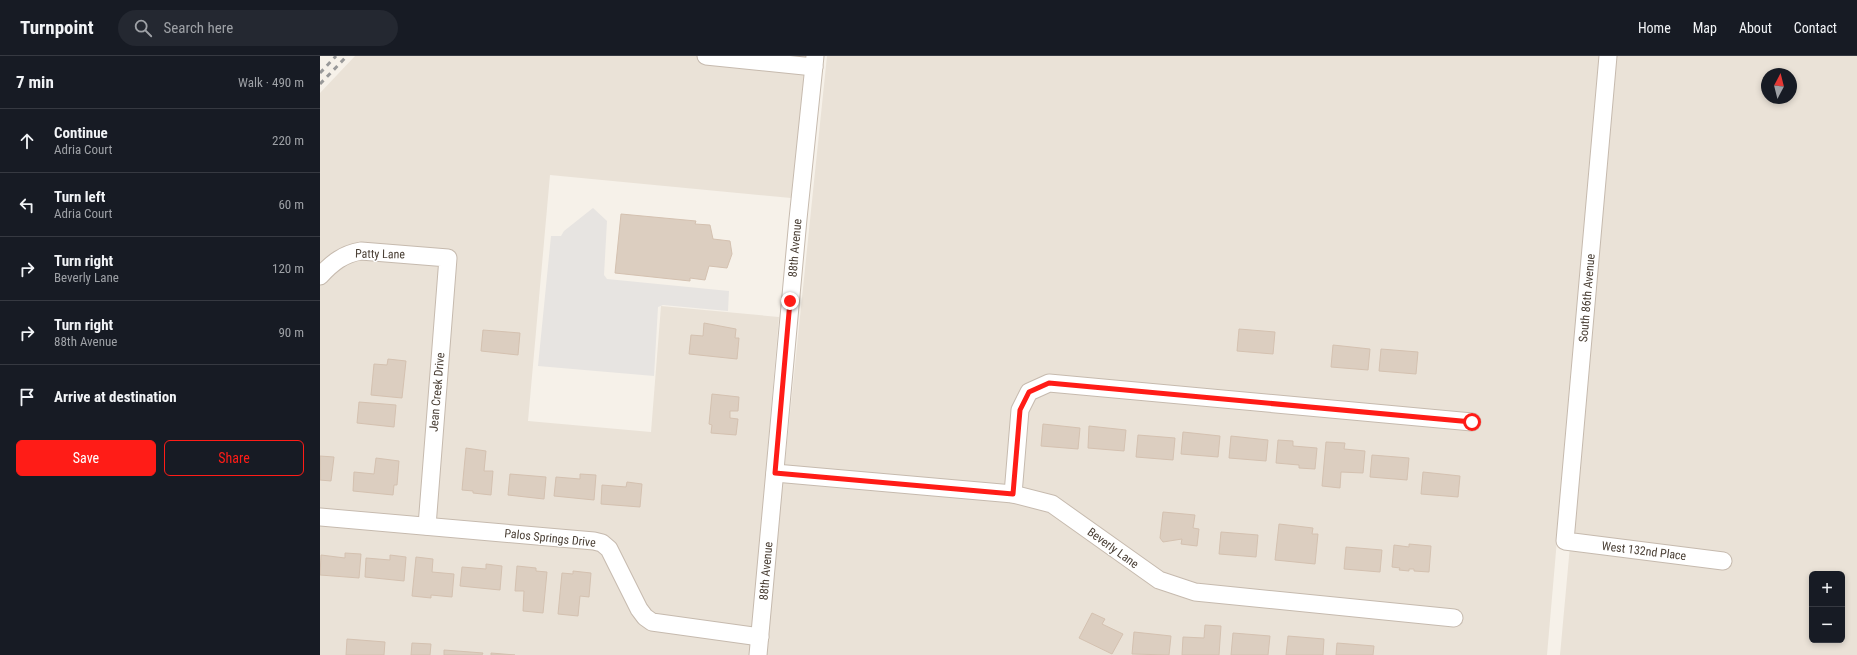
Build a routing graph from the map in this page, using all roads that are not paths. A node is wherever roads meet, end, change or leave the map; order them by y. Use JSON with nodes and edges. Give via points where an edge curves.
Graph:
{"nodes":[{"id":1,"x":706,"y":56,"type":"edge"},
{"id":2,"x":1608,"y":56,"type":"edge"},
{"id":3,"x":815,"y":61,"type":"edge"},
{"id":4,"x":448,"y":258,"type":"joint"},
{"id":5,"x":320,"y":276,"type":"edge"},
{"id":6,"x":1472,"y":422,"type":"dead end"},
{"id":7,"x":775,"y":473,"type":"junction"},
{"id":8,"x":1013,"y":494,"type":"junction"},
{"id":9,"x":320,"y":517,"type":"edge"},
{"id":10,"x":427,"y":526,"type":"junction"},
{"id":11,"x":1565,"y":541,"type":"joint"},
{"id":12,"x":1723,"y":561,"type":"dead end"},
{"id":13,"x":1454,"y":618,"type":"dead end"},
{"id":14,"x":760,"y":637,"type":"junction"},
{"id":15,"x":758,"y":655,"type":"edge"}],
"edges":[{"from":1,"to":3,"type":"street"},
{"from":2,"to":11,"type":"street","name":"South 86th Avenue"},
{"from":3,"to":7,"type":"street","name":"88th Avenue"},
{"from":4,"to":5,"type":"street","name":"Patty Lane","via":[[351,252]]},
{"from":4,"to":10,"type":"street","name":"Jean Creek Drive"},
{"from":6,"to":8,"type":"street","via":[[1049,383],[1029,392],[1020,410]]},
{"from":7,"to":8,"type":"street","name":"Beverly Lane"},
{"from":7,"to":14,"type":"street","name":"88th Avenue"},
{"from":8,"to":13,"type":"street","name":"Beverly Lane","via":[[1052,504],[1158,580],[1182,589]]},
{"from":9,"to":10,"type":"street","name":"Palos Springs Drive"},
{"from":10,"to":14,"type":"street","name":"Palos Springs Drive","via":[[594,541],[609,549],[639,610],[652,622]]},
{"from":11,"to":12,"type":"street","name":"West 132nd Place"},
{"from":14,"to":15,"type":"street","name":"88th Avenue"}]}
